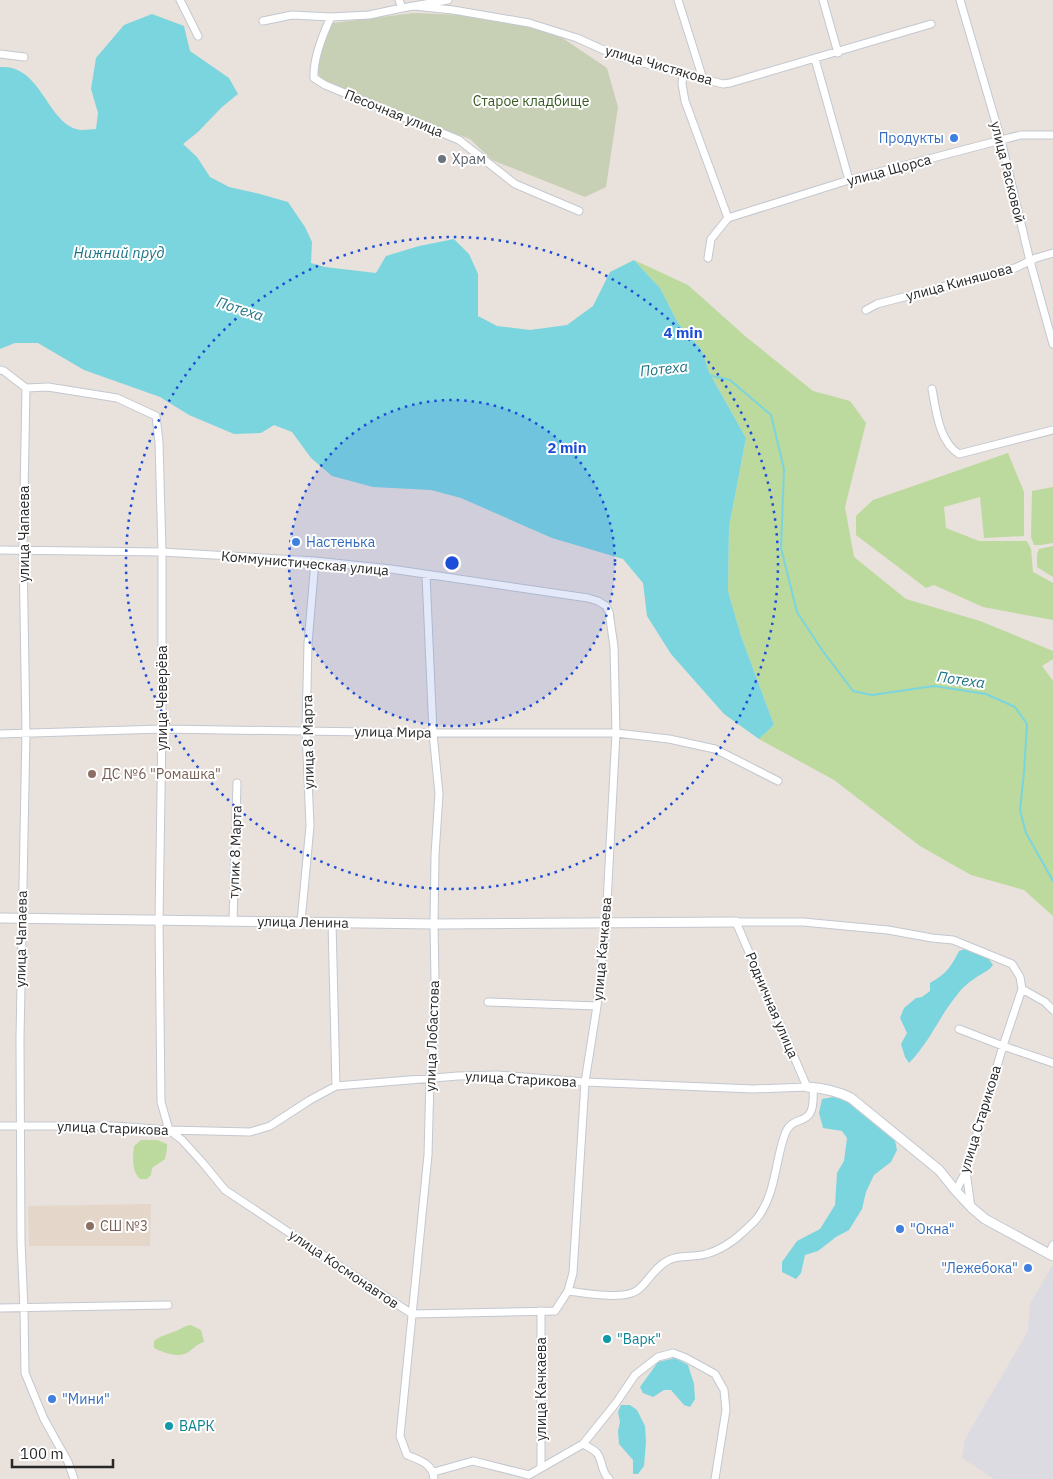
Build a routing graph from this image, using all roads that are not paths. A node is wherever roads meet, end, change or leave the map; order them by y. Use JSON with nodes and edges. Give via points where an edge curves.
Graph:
{"nodes":[{"id":1,"x":180,"y":0,"type":"edge"},
{"id":2,"x":448,"y":0,"type":"edge"},
{"id":3,"x":678,"y":0,"type":"edge"},
{"id":4,"x":823,"y":0,"type":"edge"},
{"id":5,"x":960,"y":0,"type":"edge"},
{"id":6,"x":400,"y":4,"type":"edge"},
{"id":7,"x":414,"y":6,"type":"junction"},
{"id":8,"x":331,"y":18,"type":"junction"},
{"id":9,"x":263,"y":20,"type":"dead end"},
{"id":10,"x":931,"y":24,"type":"dead end"},
{"id":11,"x":198,"y":36,"type":"dead end"},
{"id":12,"x":838,"y":53,"type":"junction"},
{"id":13,"x":0,"y":54,"type":"edge"},
{"id":14,"x":24,"y":57,"type":"dead end"},
{"id":15,"x":815,"y":59,"type":"junction"},
{"id":16,"x":683,"y":73,"type":"junction"},
{"id":17,"x":702,"y":78,"type":"junction"},
{"id":18,"x":1053,"y":135,"type":"edge"},
{"id":19,"x":1001,"y":140,"type":"junction"},
{"id":20,"x":849,"y":180,"type":"junction"},
{"id":21,"x":579,"y":210,"type":"dead end"},
{"id":22,"x":728,"y":218,"type":"junction"},
{"id":23,"x":1053,"y":253,"type":"edge"},
{"id":24,"x":708,"y":258,"type":"dead end"},
{"id":25,"x":1030,"y":260,"type":"junction"},
{"id":26,"x":866,"y":310,"type":"dead end"},
{"id":27,"x":1053,"y":344,"type":"edge"},
{"id":28,"x":0,"y":370,"type":"edge"},
{"id":29,"x":26,"y":388,"type":"junction"},
{"id":30,"x":932,"y":389,"type":"dead end"},
{"id":31,"x":1053,"y":430,"type":"edge"},
{"id":32,"x":0,"y":550,"type":"edge"},
{"id":33,"x":23,"y":550,"type":"junction"},
{"id":34,"x":162,"y":552,"type":"junction"},
{"id":35,"x":315,"y":561,"type":"junction"},
{"id":36,"x":426,"y":575,"type":"junction"},
{"id":37,"x":606,"y":606,"type":"joint"},
{"id":38,"x":162,"y":729,"type":"junction"},
{"id":39,"x":306,"y":730,"type":"junction"},
{"id":40,"x":616,"y":732,"type":"junction"},
{"id":41,"x":26,"y":733,"type":"junction"},
{"id":42,"x":433,"y":733,"type":"junction"},
{"id":43,"x":0,"y":734,"type":"edge"},
{"id":44,"x":778,"y":781,"type":"dead end"},
{"id":45,"x":237,"y":783,"type":"dead end"},
{"id":46,"x":0,"y":918,"type":"edge"},
{"id":47,"x":21,"y":918,"type":"junction"},
{"id":48,"x":159,"y":921,"type":"junction"},
{"id":49,"x":233,"y":921,"type":"junction"},
{"id":50,"x":301,"y":922,"type":"junction"},
{"id":51,"x":332,"y":922,"type":"junction"},
{"id":52,"x":606,"y":922,"type":"junction"},
{"id":53,"x":736,"y":922,"type":"junction"},
{"id":54,"x":434,"y":924,"type":"junction"},
{"id":55,"x":1022,"y":988,"type":"junction"},
{"id":56,"x":488,"y":1002,"type":"dead end"},
{"id":57,"x":597,"y":1006,"type":"junction"},
{"id":58,"x":1053,"y":1010,"type":"edge"},
{"id":59,"x":959,"y":1029,"type":"dead end"},
{"id":60,"x":1003,"y":1046,"type":"junction"},
{"id":61,"x":1053,"y":1064,"type":"edge"},
{"id":62,"x":430,"y":1079,"type":"junction"},
{"id":63,"x":585,"y":1082,"type":"junction"},
{"id":64,"x":336,"y":1086,"type":"junction"},
{"id":65,"x":810,"y":1088,"type":"junction"},
{"id":66,"x":0,"y":1126,"type":"edge"},
{"id":67,"x":20,"y":1126,"type":"junction"},
{"id":68,"x":169,"y":1130,"type":"junction"},
{"id":69,"x":966,"y":1171,"type":"junction"},
{"id":70,"x":956,"y":1192,"type":"junction"},
{"id":71,"x":972,"y":1208,"type":"junction"},
{"id":72,"x":1053,"y":1245,"type":"edge"},
{"id":73,"x":1051,"y":1255,"type":"edge"},
{"id":74,"x":568,"y":1291,"type":"junction"},
{"id":75,"x":168,"y":1305,"type":"dead end"},
{"id":76,"x":0,"y":1308,"type":"edge"},
{"id":77,"x":24,"y":1309,"type":"junction"},
{"id":78,"x":556,"y":1310,"type":"joint"},
{"id":79,"x":541,"y":1311,"type":"junction"},
{"id":80,"x":412,"y":1314,"type":"junction"},
{"id":81,"x":583,"y":1444,"type":"junction"},
{"id":82,"x":541,"y":1468,"type":"junction"},
{"id":83,"x":434,"y":1476,"type":"edge"},
{"id":84,"x":74,"y":1479,"type":"edge"},
{"id":85,"x":609,"y":1479,"type":"edge"},
{"id":86,"x":715,"y":1479,"type":"edge"}],
"edges":[{"from":1,"to":11,"type":"street"},
{"from":2,"to":7,"type":"street"},
{"from":3,"to":17,"type":"street"},
{"from":4,"to":12,"type":"street"},
{"from":5,"to":19,"type":"street","name":"улица Расковой"},
{"from":6,"to":7,"type":"street"},
{"from":6,"to":8,"type":"street","via":[[369,15]]},
{"from":7,"to":16,"type":"street","name":"улица Чистякова","via":[[529,23],[577,38],[617,56]]},
{"from":8,"to":9,"type":"street","via":[[292,15]]},
{"from":8,"to":21,"type":"street","name":"Песочная улица","via":[[314,68],[314,78],[324,85],[459,140],[515,184]]},
{"from":10,"to":12,"type":"street","name":"улица Чистякова"},
{"from":12,"to":15,"type":"street","name":"улица Чистякова"},
{"from":13,"to":14,"type":"street"},
{"from":15,"to":17,"type":"street","name":"улица Чистякова","via":[[730,84]]},
{"from":15,"to":20,"type":"street"},
{"from":16,"to":17,"type":"street","name":"улица Чистякова"},
{"from":16,"to":22,"type":"street","via":[[685,101]]},
{"from":18,"to":19,"type":"street","name":"улица Щорса","via":[[1021,135]]},
{"from":19,"to":20,"type":"street","name":"улица Щорса"},
{"from":19,"to":25,"type":"street","name":"улица Расковой"},
{"from":20,"to":22,"type":"street","name":"улица Щорса"},
{"from":22,"to":24,"type":"street","via":[[711,239]]},
{"from":23,"to":25,"type":"street","name":"улица Киняшова"},
{"from":25,"to":26,"type":"street","name":"улица Киняшова","via":[[1015,268],[877,304]]},
{"from":25,"to":27,"type":"street","name":"улица Расковой"},
{"from":28,"to":29,"type":"street"},
{"from":29,"to":33,"type":"street","name":"улица Чапаева"},
{"from":29,"to":34,"type":"street","name":"улица Чеверёва","via":[[48,387],[116,398],[156,416]]},
{"from":30,"to":31,"type":"street","via":[[947,443],[959,454]]},
{"from":32,"to":33,"type":"street","name":"Коммунистическая улица"},
{"from":33,"to":34,"type":"street","name":"Коммунистическая улица"},
{"from":33,"to":41,"type":"street","name":"улица Чапаева"},
{"from":34,"to":35,"type":"street","name":"Коммунистическая улица"},
{"from":34,"to":38,"type":"street","name":"улица Чеверёва"},
{"from":35,"to":36,"type":"street","name":"Коммунистическая улица"},
{"from":35,"to":39,"type":"street","name":"улица 8 Марта","via":[[308,643]]},
{"from":36,"to":37,"type":"street","name":"Коммунистическая улица","via":[[588,598]]},
{"from":36,"to":42,"type":"street","name":"улица Лобастова"},
{"from":37,"to":40,"type":"street","name":"улица Качкаева","via":[[614,647]]},
{"from":38,"to":39,"type":"street","name":"улица Мира"},
{"from":38,"to":41,"type":"street","name":"улица Мира"},
{"from":38,"to":48,"type":"street","name":"улица Чеверёва"},
{"from":39,"to":42,"type":"street","name":"улица Мира"},
{"from":39,"to":50,"type":"street","name":"улица 8 Марта","via":[[310,826]]},
{"from":40,"to":42,"type":"street","name":"улица Мира"},
{"from":40,"to":44,"type":"street","name":"улица Мира","via":[[715,749]]},
{"from":40,"to":52,"type":"street","name":"улица Качкаева"},
{"from":41,"to":43,"type":"street","name":"улица Мира"},
{"from":41,"to":47,"type":"street","name":"улица Чапаева"},
{"from":42,"to":54,"type":"street","name":"улица Лобастова","via":[[439,794]]},
{"from":45,"to":49,"type":"street","name":"тупик 8 Марта"},
{"from":46,"to":47,"type":"street","name":"улица Ленина"},
{"from":47,"to":48,"type":"street","name":"улица Ленина"},
{"from":47,"to":67,"type":"street","name":"улица Чапаева"},
{"from":48,"to":49,"type":"street","name":"улица Ленина"},
{"from":48,"to":68,"type":"street","name":"улица Чеверёва","via":[[161,1102]]},
{"from":49,"to":50,"type":"street","name":"улица Ленина"},
{"from":50,"to":51,"type":"street","name":"улица Ленина"},
{"from":51,"to":54,"type":"street","name":"улица Ленина"},
{"from":51,"to":64,"type":"street"},
{"from":52,"to":53,"type":"street","name":"улица Ленина"},
{"from":52,"to":54,"type":"street","name":"улица Ленина"},
{"from":52,"to":57,"type":"street","name":"улица Качкаева"},
{"from":53,"to":55,"type":"street","via":[[803,922],[953,940],[1012,964]]},
{"from":53,"to":65,"type":"street","name":"Родничная улица"},
{"from":54,"to":62,"type":"street","name":"улица Лобастова","via":[[435,1000]]},
{"from":55,"to":58,"type":"street"},
{"from":55,"to":60,"type":"street","name":"улица Старикова"},
{"from":56,"to":57,"type":"street"},
{"from":57,"to":63,"type":"street","name":"улица Качкаева"},
{"from":59,"to":60,"type":"street","name":"улица Старикова"},
{"from":60,"to":61,"type":"street","name":"улица Старикова"},
{"from":60,"to":69,"type":"street","name":"улица Старикова"},
{"from":62,"to":63,"type":"street","name":"улица Старикова","via":[[497,1075]]},
{"from":62,"to":64,"type":"street","name":"улица Старикова"},
{"from":62,"to":80,"type":"street","name":"улица Лобастова","via":[[428,1155]]},
{"from":63,"to":65,"type":"street","name":"улица Старикова","via":[[753,1089]]},
{"from":63,"to":74,"type":"street","name":"улица Качкаева","via":[[573,1273]]},
{"from":64,"to":68,"type":"street","name":"улица Старикова","via":[[270,1126],[250,1132]]},
{"from":65,"to":70,"type":"street","name":"улица Старикова","via":[[827,1089],[851,1098],[939,1170]]},
{"from":65,"to":74,"type":"street","via":[[813,1108],[810,1115],[791,1124],[785,1133],[765,1206],[758,1218],[738,1237],[706,1254],[671,1259],[662,1264],[638,1291],[628,1295]]},
{"from":66,"to":67,"type":"street","name":"улица Старикова"},
{"from":67,"to":68,"type":"street","name":"улица Старикова","via":[[115,1126]]},
{"from":67,"to":77,"type":"street","name":"улица Чапаева"},
{"from":68,"to":80,"type":"street","name":"улица Космонавтов","via":[[182,1140],[225,1190]]},
{"from":69,"to":70,"type":"street","name":"улица Старикова"},
{"from":69,"to":71,"type":"street"},
{"from":70,"to":71,"type":"street","name":"улица Старикова"},
{"from":71,"to":73,"type":"street","name":"улица Старикова"},
{"from":72,"to":73,"type":"street"},
{"from":74,"to":78,"type":"street","name":"улица Качкаева"},
{"from":75,"to":77,"type":"street"},
{"from":76,"to":77,"type":"street"},
{"from":77,"to":84,"type":"street","name":"улица Чапаева","via":[[25,1373]]},
{"from":78,"to":79,"type":"street","name":"улица Космонавтов"},
{"from":79,"to":80,"type":"street","name":"улица Космонавтов"},
{"from":79,"to":82,"type":"street","name":"улица Качкаева"},
{"from":80,"to":83,"type":"street","name":"улица Лобастова","via":[[400,1436],[407,1455],[424,1462]]},
{"from":81,"to":82,"type":"street"},
{"from":81,"to":85,"type":"street","via":[[596,1452]]},
{"from":81,"to":86,"type":"street","via":[[635,1374],[658,1357],[673,1353],[715,1374],[724,1390],[726,1410]]},
{"from":82,"to":83,"type":"street","via":[[529,1475],[473,1461]]}]}
